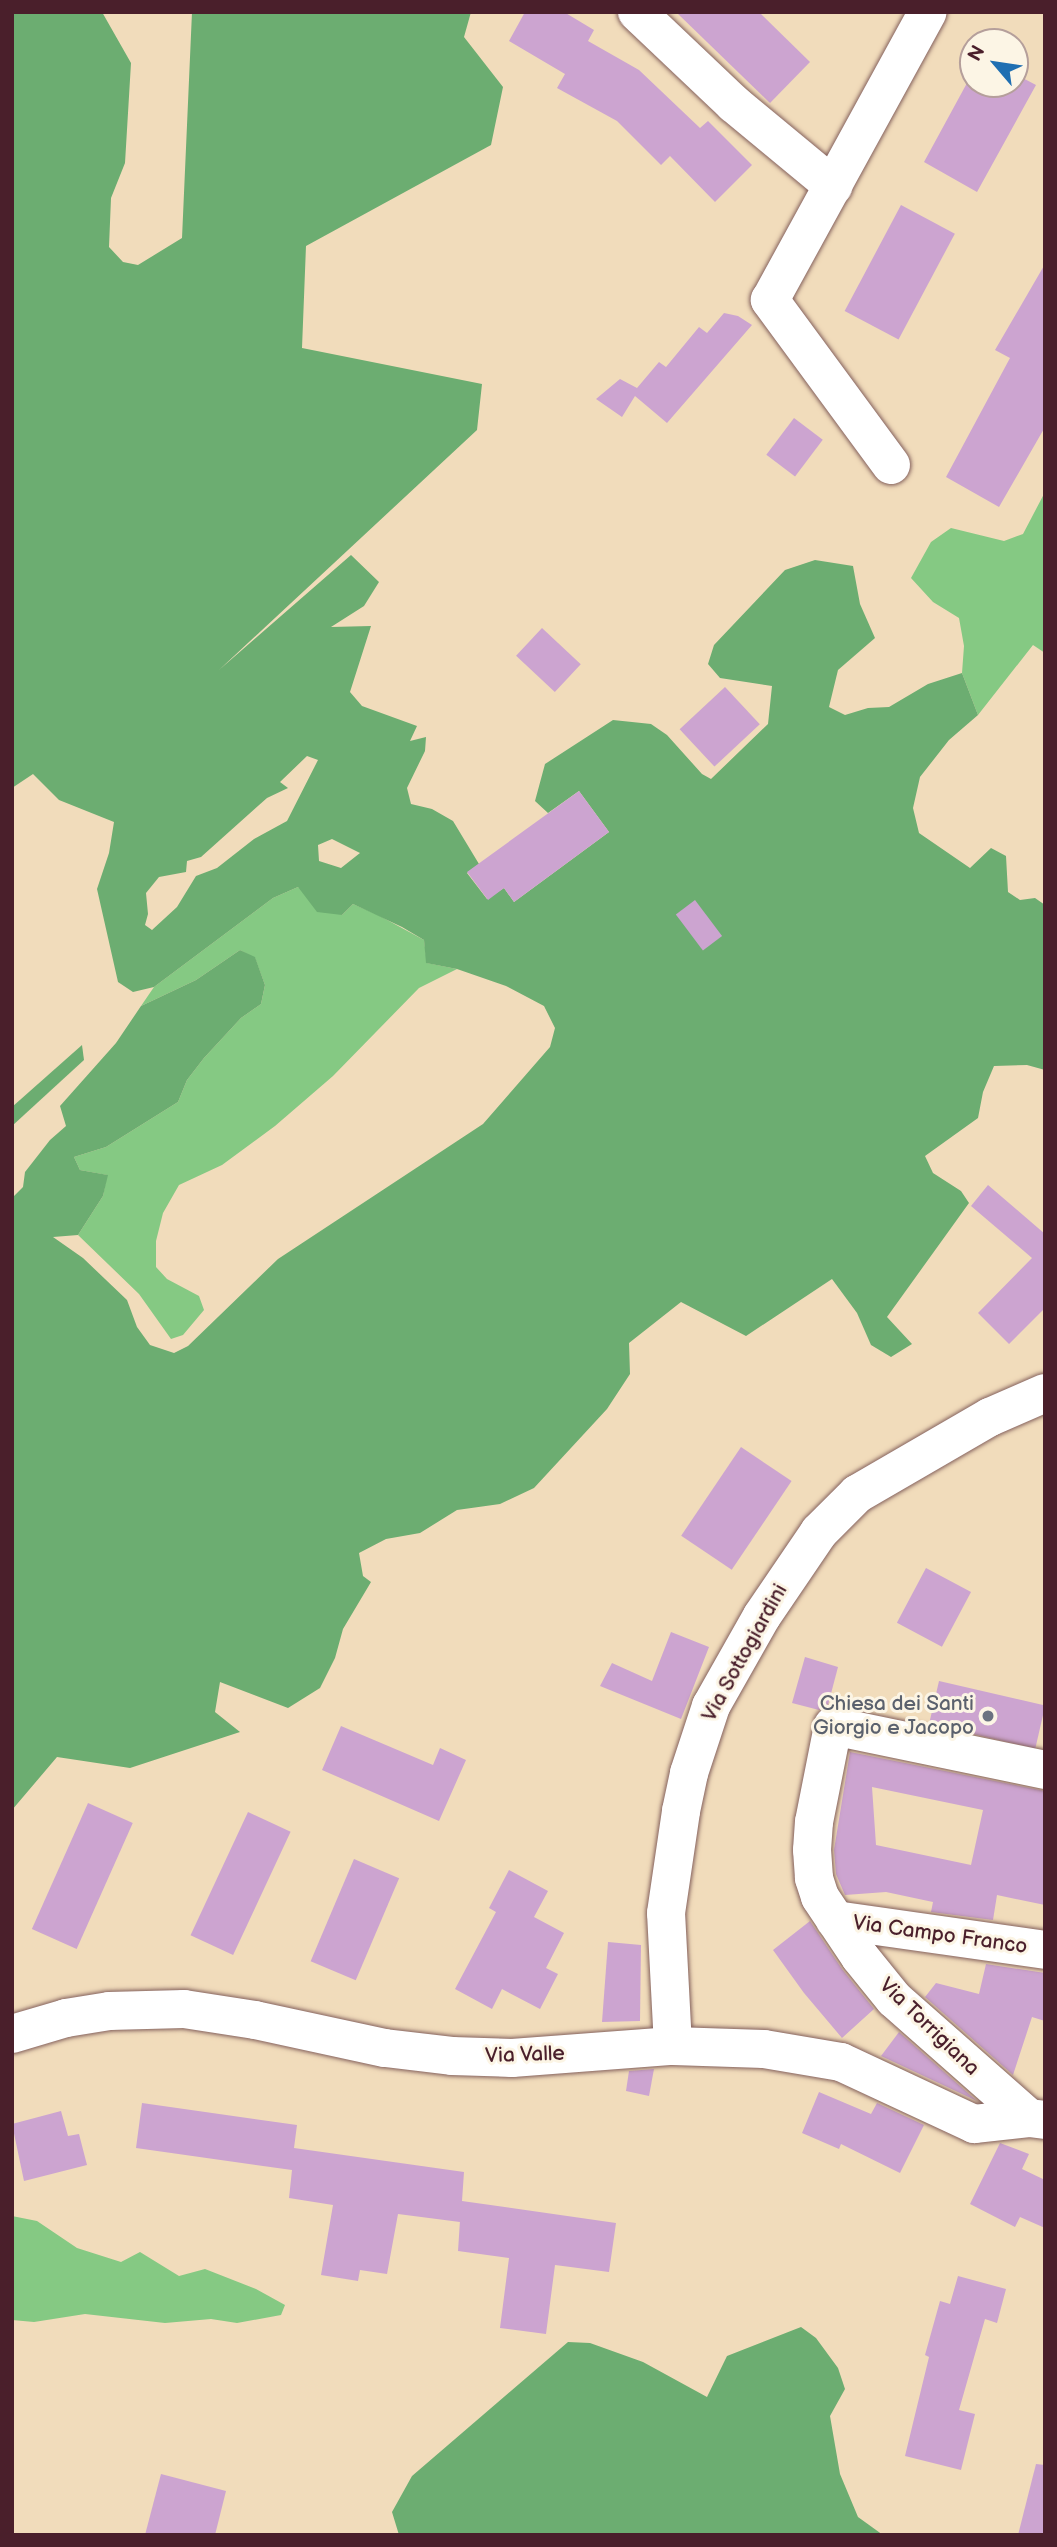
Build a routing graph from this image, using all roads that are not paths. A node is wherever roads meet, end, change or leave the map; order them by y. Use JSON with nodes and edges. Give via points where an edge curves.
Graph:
{"nodes":[{"id":1,"x":637,"y":12,"type":"edge"},
{"id":2,"x":928,"y":12,"type":"edge"},
{"id":3,"x":833,"y":186,"type":"junction"},
{"id":4,"x":891,"y":465,"type":"dead end"},
{"id":5,"x":1045,"y":1393,"type":"edge"},
{"id":6,"x":1045,"y":1770,"type":"edge"},
{"id":7,"x":835,"y":1920,"type":"junction"},
{"id":8,"x":1045,"y":1950,"type":"edge"},
{"id":9,"x":12,"y":2034,"type":"edge"},
{"id":10,"x":673,"y":2046,"type":"junction"},
{"id":11,"x":1040,"y":2110,"type":"edge"}],
"edges":[{"from":1,"to":3,"type":"street","via":[[734,104]]},
{"from":2,"to":3,"type":"street"},
{"from":3,"to":4,"type":"street","via":[[771,300]]},
{"from":5,"to":10,"type":"street","name":"Via Sottogiardini","via":[[990,1417],[857,1494],[813,1540],[762,1616],[711,1706],[681,1811],[666,1913]]},
{"from":6,"to":7,"type":"street","name":"Via Torrigiana","via":[[833,1726],[812,1850],[820,1897]]},
{"from":7,"to":8,"type":"street","name":"Via Campo Franco"},
{"from":7,"to":11,"type":"street","name":"Via Torrigiana","via":[[894,1999]]},
{"from":9,"to":10,"type":"street","name":"Via Valle","via":[[109,2011],[184,2009],[385,2048],[452,2056],[512,2058]]},
{"from":10,"to":11,"type":"street","name":"Via Valle","via":[[764,2049],[841,2062],[974,2124]]}]}
